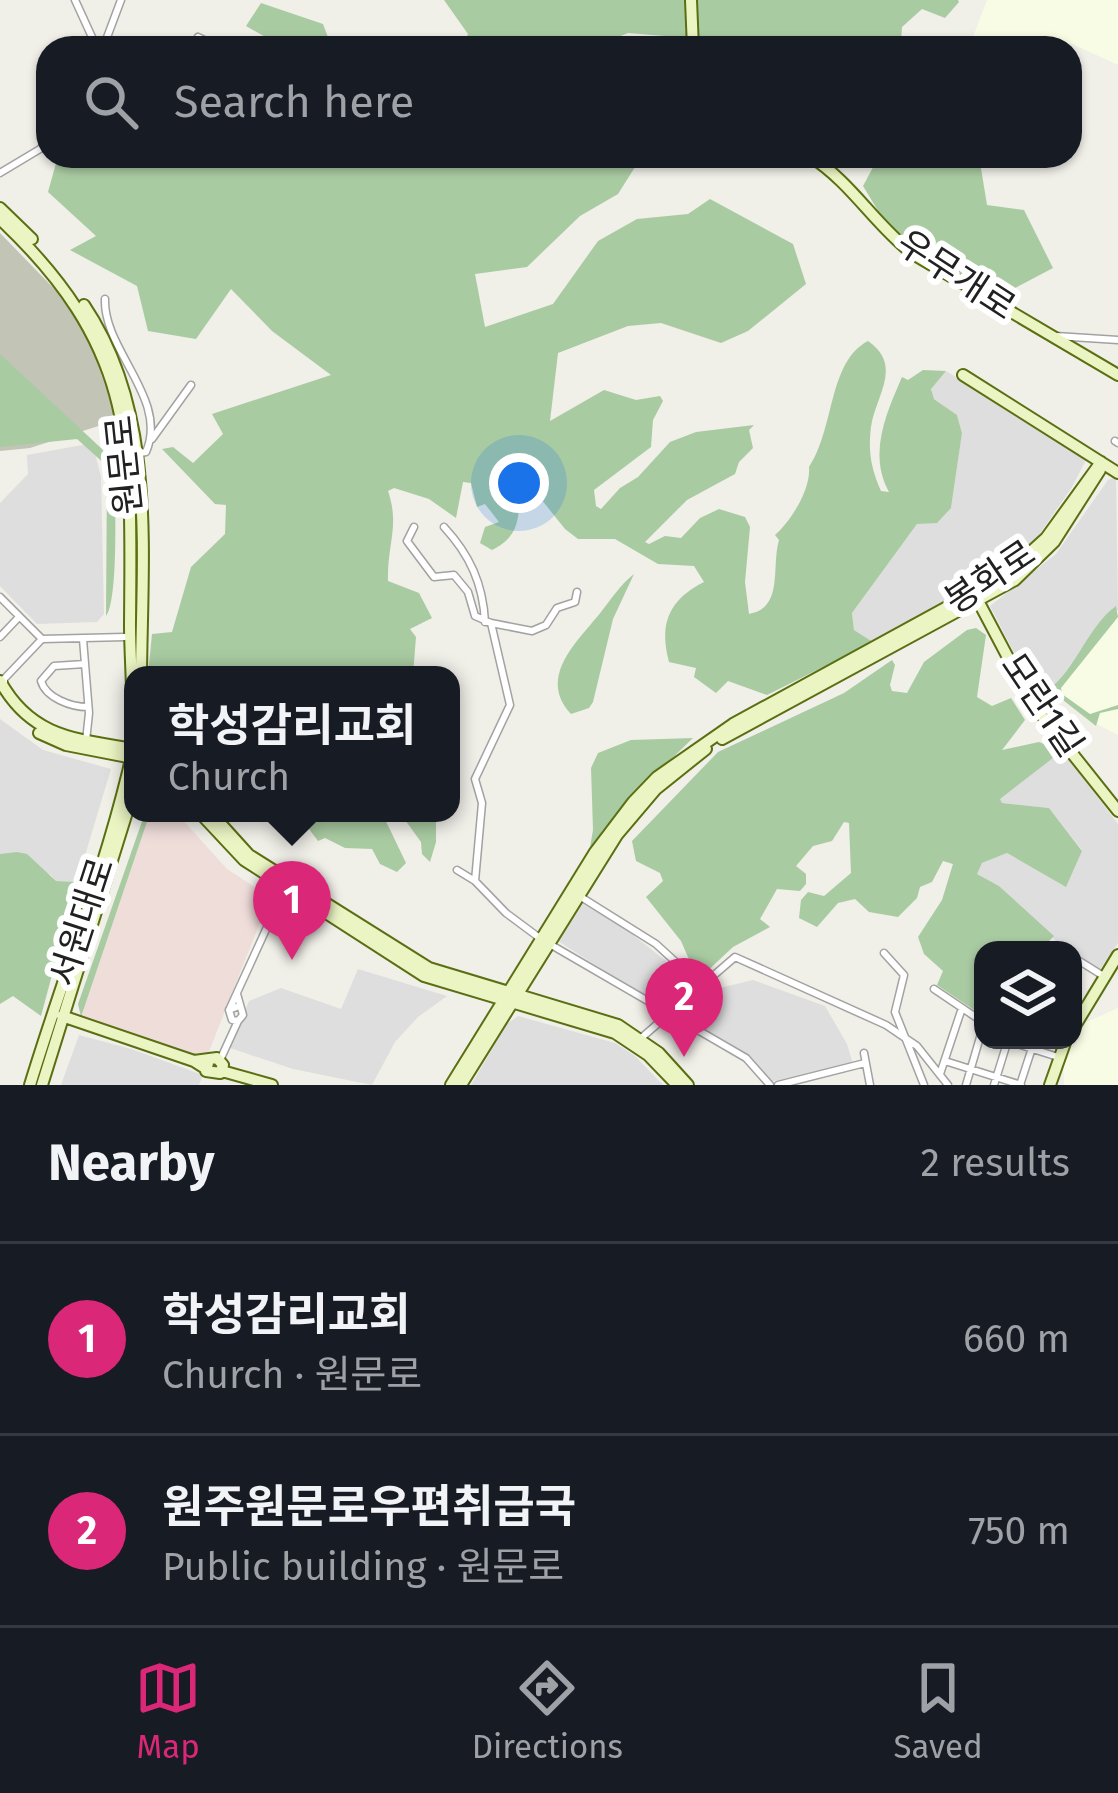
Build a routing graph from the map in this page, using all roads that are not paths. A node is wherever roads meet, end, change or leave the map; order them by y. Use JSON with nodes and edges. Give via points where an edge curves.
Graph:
{"nodes":[{"id":1,"x":75,"y":0,"type":"edge"},
{"id":2,"x":121,"y":0,"type":"edge"},
{"id":3,"x":691,"y":0,"type":"edge"},
{"id":4,"x":94,"y":36,"type":"edge"},
{"id":5,"x":105,"y":36,"type":"edge"},
{"id":6,"x":692,"y":36,"type":"edge"},
{"id":7,"x":36,"y":151,"type":"edge"},
{"id":8,"x":828,"y":168,"type":"edge"},
{"id":9,"x":0,"y":173,"type":"edge"},
{"id":10,"x":0,"y":208,"type":"edge"},
{"id":11,"x":0,"y":219,"type":"edge"},
{"id":12,"x":105,"y":299,"type":"dead end"},
{"id":13,"x":102,"y":326,"type":"junction"},
{"id":14,"x":1054,"y":336,"type":"junction"},
{"id":15,"x":1115,"y":338,"type":"edge"},
{"id":16,"x":963,"y":375,"type":"dead end"},
{"id":17,"x":1118,"y":375,"type":"edge"},
{"id":18,"x":191,"y":385,"type":"dead end"},
{"id":19,"x":152,"y":439,"type":"junction"},
{"id":20,"x":140,"y":453,"type":"junction"},
{"id":21,"x":1101,"y":462,"type":"junction"},
{"id":22,"x":1118,"y":473,"type":"edge"},
{"id":23,"x":414,"y":527,"type":"dead end"},
{"id":24,"x":445,"y":527,"type":"dead end"},
{"id":25,"x":577,"y":592,"type":"dead end"},
{"id":26,"x":0,"y":597,"type":"edge"},
{"id":27,"x":976,"y":597,"type":"junction"},
{"id":28,"x":19,"y":617,"type":"junction"},
{"id":29,"x":488,"y":623,"type":"junction"},
{"id":30,"x":0,"y":637,"type":"edge"},
{"id":31,"x":125,"y":637,"type":"dead end"},
{"id":32,"x":42,"y":639,"type":"junction"},
{"id":33,"x":83,"y":639,"type":"junction"},
{"id":34,"x":85,"y":664,"type":"junction"},
{"id":35,"x":131,"y":666,"type":"edge"},
{"id":36,"x":140,"y":666,"type":"edge"},
{"id":37,"x":2,"y":690,"type":"edge"},
{"id":38,"x":88,"y":707,"type":"junction"},
{"id":39,"x":86,"y":741,"type":"junction"},
{"id":40,"x":124,"y":751,"type":"edge"},
{"id":41,"x":124,"y":752,"type":"edge"},
{"id":42,"x":124,"y":782,"type":"edge"},
{"id":43,"x":1118,"y":811,"type":"edge"},
{"id":44,"x":124,"y":822,"type":"edge"},
{"id":45,"x":208,"y":822,"type":"edge"},
{"id":46,"x":219,"y":822,"type":"edge"},
{"id":47,"x":457,"y":870,"type":"dead end"},
{"id":48,"x":475,"y":881,"type":"junction"},
{"id":49,"x":287,"y":885,"type":"junction"},
{"id":50,"x":579,"y":896,"type":"junction"},
{"id":51,"x":545,"y":942,"type":"junction"},
{"id":52,"x":884,"y":953,"type":"dead end"},
{"id":53,"x":1118,"y":955,"type":"edge"},
{"id":54,"x":1082,"y":963,"type":"edge"},
{"id":55,"x":1105,"y":977,"type":"junction"},
{"id":56,"x":703,"y":987,"type":"junction"},
{"id":57,"x":934,"y":989,"type":"dead end"},
{"id":58,"x":510,"y":998,"type":"junction"},
{"id":59,"x":235,"y":1007,"type":"junction"},
{"id":60,"x":962,"y":1008,"type":"junction"},
{"id":61,"x":669,"y":1014,"type":"junction"},
{"id":62,"x":1082,"y":1014,"type":"edge"},
{"id":63,"x":59,"y":1015,"type":"junction"},
{"id":64,"x":974,"y":1018,"type":"edge"},
{"id":65,"x":234,"y":1019,"type":"junction"},
{"id":66,"x":903,"y":1035,"type":"junction"},
{"id":67,"x":638,"y":1041,"type":"junction"},
{"id":68,"x":976,"y":1049,"type":"edge"},
{"id":69,"x":1005,"y":1049,"type":"edge"},
{"id":70,"x":1027,"y":1049,"type":"edge"},
{"id":71,"x":1038,"y":1049,"type":"edge"},
{"id":72,"x":1061,"y":1049,"type":"edge"},
{"id":73,"x":864,"y":1053,"type":"dead end"},
{"id":74,"x":1058,"y":1057,"type":"junction"},
{"id":75,"x":945,"y":1061,"type":"junction"},
{"id":76,"x":865,"y":1063,"type":"junction"},
{"id":77,"x":214,"y":1066,"type":"junction"},
{"id":78,"x":970,"y":1069,"type":"junction"},
{"id":79,"x":940,"y":1074,"type":"junction"},
{"id":80,"x":995,"y":1081,"type":"edge"},
{"id":81,"x":31,"y":1085,"type":"edge"},
{"id":82,"x":42,"y":1085,"type":"edge"},
{"id":83,"x":272,"y":1085,"type":"edge"},
{"id":84,"x":451,"y":1085,"type":"edge"},
{"id":85,"x":461,"y":1085,"type":"edge"},
{"id":86,"x":677,"y":1085,"type":"edge"},
{"id":87,"x":688,"y":1085,"type":"edge"},
{"id":88,"x":774,"y":1085,"type":"edge"},
{"id":89,"x":870,"y":1085,"type":"edge"},
{"id":90,"x":924,"y":1085,"type":"edge"},
{"id":91,"x":948,"y":1085,"type":"edge"},
{"id":92,"x":966,"y":1085,"type":"edge"},
{"id":93,"x":1021,"y":1085,"type":"edge"},
{"id":94,"x":1050,"y":1085,"type":"edge"}],
"edges":[{"from":1,"to":4,"type":"street"},
{"from":2,"to":5,"type":"street"},
{"from":3,"to":6,"type":"street"},
{"from":7,"to":9,"type":"street"},
{"from":8,"to":14,"type":"street","name":"우무개로","via":[[890,237]]},
{"from":10,"to":13,"type":"street","name":"원문로"},
{"from":11,"to":35,"type":"street","name":"원문로","via":[[80,310],[120,409],[129,450]]},
{"from":12,"to":13,"type":"street"},
{"from":13,"to":19,"type":"street","via":[[139,384]]},
{"from":13,"to":20,"type":"street","name":"원문로"},
{"from":14,"to":15,"type":"street"},
{"from":14,"to":17,"type":"street","name":"우무개로"},
{"from":16,"to":21,"type":"street"},
{"from":18,"to":19,"type":"street"},
{"from":19,"to":20,"type":"street"},
{"from":20,"to":36,"type":"street","name":"원문로"},
{"from":21,"to":22,"type":"street"},
{"from":21,"to":27,"type":"street","name":"봉화로","via":[[1036,563]]},
{"from":23,"to":29,"type":"street","via":[[406,541],[434,578],[454,575]]},
{"from":24,"to":29,"type":"street","via":[[482,589]]},
{"from":25,"to":29,"type":"street","via":[[575,602],[532,631]]},
{"from":26,"to":28,"type":"street"},
{"from":27,"to":43,"type":"street","name":"모란1길","via":[[1032,703]]},
{"from":27,"to":50,"type":"street","name":"봉화로","via":[[690,760],[635,811]]},
{"from":27,"to":51,"type":"street","name":"봉화로","via":[[675,762],[612,827]]},
{"from":28,"to":30,"type":"street"},
{"from":28,"to":32,"type":"street"},
{"from":29,"to":48,"type":"street","via":[[510,705],[475,778],[482,803]]},
{"from":31,"to":33,"type":"street"},
{"from":32,"to":33,"type":"street"},
{"from":32,"to":37,"type":"street"},
{"from":33,"to":34,"type":"street"},
{"from":34,"to":38,"type":"street"},
{"from":34,"to":38,"type":"street","via":[[54,666],[41,681],[50,694]]},
{"from":37,"to":39,"type":"street","via":[[41,726]]},
{"from":37,"to":41,"type":"street","via":[[34,730],[56,742]]},
{"from":38,"to":39,"type":"street"},
{"from":39,"to":40,"type":"street"},
{"from":42,"to":63,"type":"street","name":"서원대로"},
{"from":44,"to":63,"type":"street","name":"서원대로"},
{"from":45,"to":49,"type":"street","via":[[244,860]]},
{"from":46,"to":49,"type":"street"},
{"from":47,"to":48,"type":"street"},
{"from":48,"to":51,"type":"street"},
{"from":49,"to":58,"type":"street","via":[[424,976]]},
{"from":49,"to":59,"type":"street"},
{"from":50,"to":51,"type":"street","name":"봉화로"},
{"from":50,"to":56,"type":"street","via":[[656,944]]},
{"from":51,"to":58,"type":"street","name":"봉화로"},
{"from":51,"to":61,"type":"street"},
{"from":52,"to":66,"type":"street","via":[[904,975],[895,1012]]},
{"from":53,"to":55,"type":"street"},
{"from":54,"to":55,"type":"street"},
{"from":55,"to":62,"type":"street"},
{"from":56,"to":61,"type":"street"},
{"from":56,"to":66,"type":"street","via":[[735,957]]},
{"from":57,"to":60,"type":"street"},
{"from":58,"to":67,"type":"street","via":[[618,1024]]},
{"from":58,"to":84,"type":"street","name":"봉화로"},
{"from":58,"to":85,"type":"street","name":"봉화로"},
{"from":59,"to":65,"type":"street"},
{"from":59,"to":65,"type":"street","via":[[244,1013]]},
{"from":60,"to":64,"type":"street"},
{"from":60,"to":75,"type":"street"},
{"from":61,"to":67,"type":"street"},
{"from":61,"to":88,"type":"street","via":[[746,1058]]},
{"from":63,"to":77,"type":"street","name":"서원대로"},
{"from":63,"to":81,"type":"street","name":"서원대로"},
{"from":63,"to":82,"type":"street","name":"서원대로"},
{"from":65,"to":77,"type":"street"},
{"from":66,"to":79,"type":"street"},
{"from":66,"to":90,"type":"street"},
{"from":67,"to":86,"type":"street"},
{"from":67,"to":87,"type":"street"},
{"from":68,"to":78,"type":"street"},
{"from":69,"to":80,"type":"street"},
{"from":70,"to":93,"type":"street"},
{"from":71,"to":74,"type":"street"},
{"from":72,"to":74,"type":"street"},
{"from":73,"to":76,"type":"street"},
{"from":74,"to":94,"type":"street"},
{"from":75,"to":78,"type":"street"},
{"from":75,"to":79,"type":"street"},
{"from":76,"to":88,"type":"street"},
{"from":76,"to":89,"type":"street"},
{"from":77,"to":83,"type":"street"},
{"from":78,"to":80,"type":"street"},
{"from":78,"to":92,"type":"street"},
{"from":79,"to":91,"type":"street"},
{"from":80,"to":93,"type":"street"}]}
